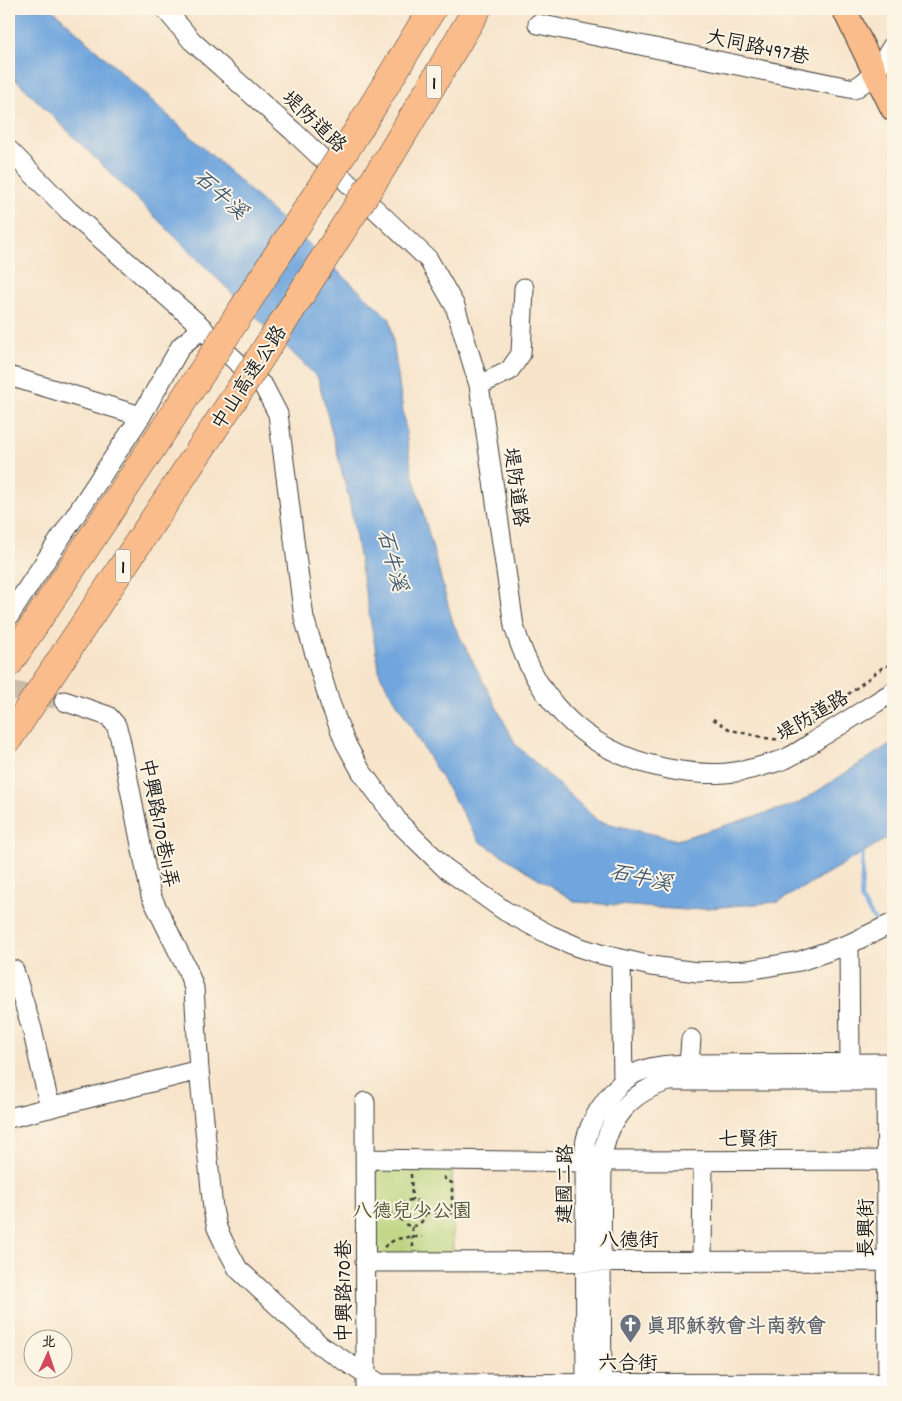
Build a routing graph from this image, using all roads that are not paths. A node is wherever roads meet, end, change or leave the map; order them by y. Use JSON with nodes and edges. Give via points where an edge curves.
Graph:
{"nodes":[{"id":1,"x":165,"y":9,"type":"edge"},
{"id":2,"x":432,"y":9,"type":"edge"},
{"id":3,"x":477,"y":9,"type":"edge"},
{"id":4,"x":844,"y":9,"type":"edge"},
{"id":5,"x":538,"y":24,"type":"dead end"},
{"id":6,"x":893,"y":45,"type":"edge"},
{"id":7,"x":876,"y":72,"type":"junction"},
{"id":8,"x":893,"y":109,"type":"edge"},
{"id":9,"x":9,"y":150,"type":"edge"},
{"id":10,"x":524,"y":288,"type":"dead end"},
{"id":11,"x":203,"y":328,"type":"junction"},
{"id":12,"x":9,"y":376,"type":"edge"},
{"id":13,"x":479,"y":384,"type":"junction"},
{"id":14,"x":141,"y":416,"type":"junction"},
{"id":15,"x":9,"y":616,"type":"edge"},
{"id":16,"x":9,"y":663,"type":"edge"},
{"id":17,"x":893,"y":692,"type":"edge"},
{"id":18,"x":64,"y":701,"type":"tunnel mouth"},
{"id":19,"x":9,"y":738,"type":"edge"},
{"id":20,"x":893,"y":923,"type":"edge"},
{"id":21,"x":850,"y":944,"type":"junction"},
{"id":22,"x":621,"y":959,"type":"junction"},
{"id":23,"x":14,"y":970,"type":"dead end"},
{"id":24,"x":691,"y":1039,"type":"dead end"},
{"id":25,"x":689,"y":1064,"type":"junction"},
{"id":26,"x":850,"y":1064,"type":"junction"},
{"id":27,"x":199,"y":1070,"type":"junction"},
{"id":28,"x":890,"y":1072,"type":"edge"},
{"id":29,"x":623,"y":1081,"type":"junction"},
{"id":30,"x":365,"y":1102,"type":"dead end"},
{"id":31,"x":50,"y":1108,"type":"junction"},
{"id":32,"x":9,"y":1118,"type":"edge"},
{"id":33,"x":366,"y":1159,"type":"junction"},
{"id":34,"x":890,"y":1160,"type":"edge"},
{"id":35,"x":593,"y":1161,"type":"junction"},
{"id":36,"x":702,"y":1161,"type":"junction"},
{"id":37,"x":890,"y":1261,"type":"edge"},
{"id":38,"x":365,"y":1262,"type":"junction"},
{"id":39,"x":593,"y":1262,"type":"junction"},
{"id":40,"x":702,"y":1262,"type":"junction"},
{"id":41,"x":366,"y":1384,"type":"edge"},
{"id":42,"x":890,"y":1386,"type":"edge"},
{"id":43,"x":594,"y":1388,"type":"edge"},
{"id":44,"x":821,"y":1388,"type":"edge"}],
"edges":[{"from":1,"to":13,"type":"street","name":"堤防道路","via":[[192,41],[428,259],[455,306]]},
{"from":2,"to":16,"type":"highway","name":"中山高速公路","number":"1","bridge":true,"via":[[206,366]]},
{"from":3,"to":19,"type":"highway","name":"中山高速公路","number":"1","bridge":true,"via":[[391,154],[237,394]]},
{"from":4,"to":7,"type":"main road"},
{"from":5,"to":7,"type":"street","name":"大同路497巷","via":[[854,89]]},
{"from":6,"to":7,"type":"street","name":"大同路497巷"},
{"from":7,"to":8,"type":"main road"},
{"from":9,"to":11,"type":"street","via":[[69,211]]},
{"from":10,"to":13,"type":"street","via":[[521,354],[509,371]]},
{"from":11,"to":14,"type":"street","via":[[181,346]]},
{"from":11,"to":22,"type":"street","via":[[264,387],[278,414],[304,618],[333,710],[361,771],[400,824],[445,868],[468,885],[505,911],[550,935]]},
{"from":12,"to":14,"type":"street"},
{"from":13,"to":17,"type":"street","name":"堤防道路","via":[[519,643],[544,692],[582,732],[612,751],[663,769],[730,773],[787,758]]},
{"from":14,"to":15,"type":"street"},
{"from":18,"to":27,"type":"street","name":"中興路170巷11弄","via":[[108,716],[116,725],[151,896],[194,988]]},
{"from":20,"to":21,"type":"street"},
{"from":21,"to":22,"type":"street","via":[[800,961],[731,971],[697,972]]},
{"from":21,"to":26,"type":"street"},
{"from":22,"to":29,"type":"street"},
{"from":23,"to":31,"type":"street","via":[[32,1029]]},
{"from":24,"to":25,"type":"street"},
{"from":25,"to":26,"type":"street","name":"建國二路"},
{"from":25,"to":29,"type":"street","name":"建國二路","via":[[648,1068]]},
{"from":26,"to":28,"type":"street","name":"建國二路"},
{"from":27,"to":31,"type":"street"},
{"from":27,"to":41,"type":"street","name":"中興路170巷11弄","via":[[213,1209],[224,1243],[238,1269]]},
{"from":28,"to":34,"type":"street","name":"長興街"},
{"from":28,"to":35,"type":"street","name":"建國二路","via":[[669,1081],[646,1090],[626,1105],[609,1133],[603,1153]]},
{"from":29,"to":35,"type":"street","name":"建國二路","via":[[604,1102],[586,1137]]},
{"from":30,"to":33,"type":"street","name":"中興路170巷"},
{"from":31,"to":32,"type":"street"},
{"from":33,"to":35,"type":"street","name":"七賢街"},
{"from":33,"to":38,"type":"street","name":"中興路170巷"},
{"from":34,"to":36,"type":"street","name":"七賢街"},
{"from":34,"to":37,"type":"street","name":"長興街"},
{"from":35,"to":36,"type":"street","name":"七賢街"},
{"from":35,"to":39,"type":"street","name":"建國二路"},
{"from":36,"to":40,"type":"street"},
{"from":37,"to":40,"type":"street","name":"八德街"},
{"from":37,"to":42,"type":"street","name":"長興街"},
{"from":38,"to":39,"type":"street","name":"八德街"},
{"from":38,"to":41,"type":"street","name":"中興路170巷"},
{"from":39,"to":40,"type":"street","name":"八德街"},
{"from":39,"to":43,"type":"street","name":"建國二路"},
{"from":41,"to":43,"type":"street","name":"六合街"},
{"from":42,"to":44,"type":"street","name":"六合街"},
{"from":43,"to":44,"type":"street","name":"六合街"}]}
